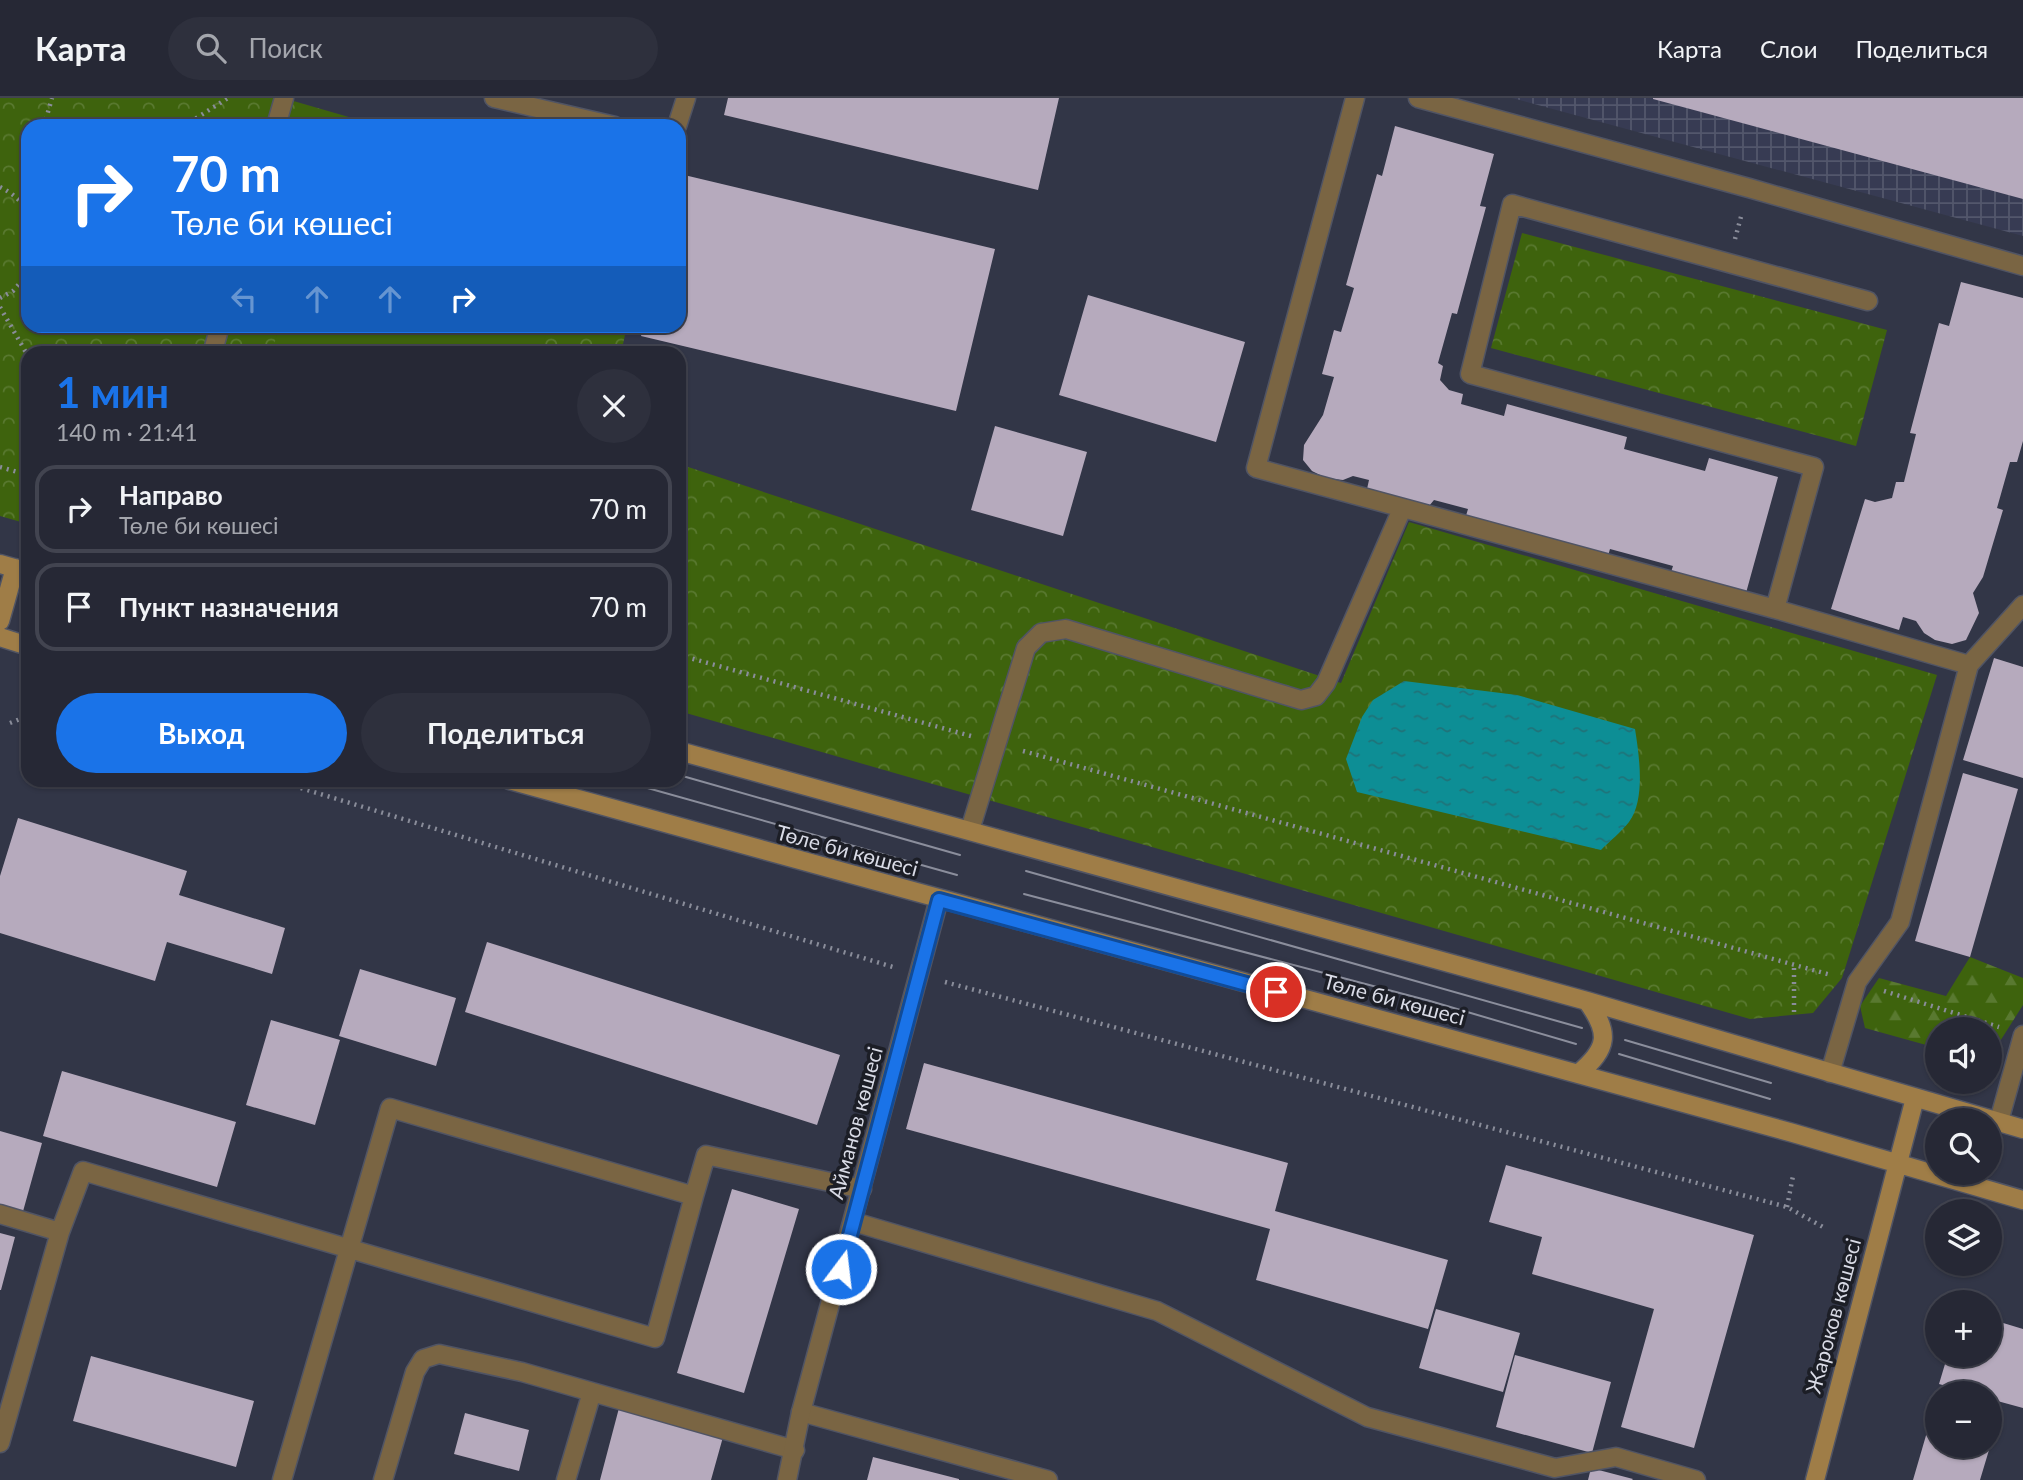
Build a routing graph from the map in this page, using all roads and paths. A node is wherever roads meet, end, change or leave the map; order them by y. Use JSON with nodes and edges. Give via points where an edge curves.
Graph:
{"nodes":[{"id":1,"x":52,"y":98,"type":"edge"},
{"id":2,"x":228,"y":98,"type":"edge"},
{"id":3,"x":284,"y":98,"type":"edge"},
{"id":4,"x":494,"y":98,"type":"edge"},
{"id":5,"x":686,"y":98,"type":"edge"},
{"id":6,"x":1355,"y":98,"type":"edge"},
{"id":7,"x":1418,"y":98,"type":"edge"},
{"id":8,"x":46,"y":119,"type":"edge"},
{"id":9,"x":195,"y":119,"type":"edge"},
{"id":10,"x":278,"y":119,"type":"edge"},
{"id":11,"x":585,"y":119,"type":"edge"},
{"id":12,"x":679,"y":119,"type":"edge"},
{"id":13,"x":0,"y":187,"type":"edge"},
{"id":14,"x":1749,"y":188,"type":"junction"},
{"id":15,"x":21,"y":202,"type":"edge"},
{"id":16,"x":1728,"y":263,"type":"junction"},
{"id":17,"x":2023,"y":266,"type":"edge"},
{"id":18,"x":21,"y":282,"type":"edge"},
{"id":19,"x":0,"y":298,"type":"edge"},
{"id":20,"x":1868,"y":301,"type":"dead end"},
{"id":21,"x":0,"y":306,"type":"edge"},
{"id":22,"x":22,"y":346,"type":"edge"},
{"id":23,"x":0,"y":467,"type":"edge"},
{"id":24,"x":21,"y":473,"type":"edge"},
{"id":25,"x":1402,"y":509,"type":"junction"},
{"id":26,"x":14,"y":568,"type":"edge"},
{"id":27,"x":2023,"y":605,"type":"edge"},
{"id":28,"x":1775,"y":609,"type":"junction"},
{"id":29,"x":0,"y":621,"type":"edge"},
{"id":30,"x":0,"y":637,"type":"edge"},
{"id":31,"x":21,"y":644,"type":"edge"},
{"id":32,"x":686,"y":657,"type":"edge"},
{"id":33,"x":1969,"y":665,"type":"junction"},
{"id":34,"x":21,"y":719,"type":"edge"},
{"id":35,"x":10,"y":723,"type":"dead end"},
{"id":36,"x":997,"y":743,"type":"junction"},
{"id":37,"x":686,"y":753,"type":"edge"},
{"id":38,"x":297,"y":787,"type":"edge"},
{"id":39,"x":534,"y":787,"type":"edge"},
{"id":40,"x":970,"y":830,"type":"junction"},
{"id":41,"x":939,"y":900,"type":"junction"},
{"id":42,"x":1794,"y":965,"type":"junction"},
{"id":43,"x":919,"y":975,"type":"junction"},
{"id":44,"x":1842,"y":978,"type":"dead end"},
{"id":45,"x":1872,"y":987,"type":"dead end"},
{"id":46,"x":1587,"y":1000,"type":"junction"},
{"id":47,"x":1794,"y":1012,"type":"dead end"},
{"id":48,"x":2015,"y":1032,"type":"edge"},
{"id":49,"x":1830,"y":1073,"type":"junction"},
{"id":50,"x":1578,"y":1074,"type":"junction"},
{"id":51,"x":1915,"y":1098,"type":"junction"},
{"id":52,"x":1951,"y":1108,"type":"edge"},
{"id":53,"x":2000,"y":1108,"type":"edge"},
{"id":54,"x":2002,"y":1122,"type":"edge"},
{"id":55,"x":2023,"y":1129,"type":"edge"},
{"id":56,"x":1897,"y":1164,"type":"junction"},
{"id":57,"x":1793,"y":1175,"type":"dead end"},
{"id":58,"x":862,"y":1189,"type":"junction"},
{"id":59,"x":694,"y":1196,"type":"junction"},
{"id":60,"x":2023,"y":1199,"type":"edge"},
{"id":61,"x":1787,"y":1207,"type":"junction"},
{"id":62,"x":0,"y":1214,"type":"edge"},
{"id":63,"x":854,"y":1222,"type":"junction"},
{"id":64,"x":1823,"y":1227,"type":"dead end"},
{"id":65,"x":60,"y":1231,"type":"junction"},
{"id":66,"x":348,"y":1247,"type":"junction"},
{"id":67,"x":592,"y":1392,"type":"junction"},
{"id":68,"x":802,"y":1412,"type":"junction"},
{"id":69,"x":0,"y":1443,"type":"edge"},
{"id":70,"x":795,"y":1450,"type":"junction"},
{"id":71,"x":1554,"y":1474,"type":"edge"},
{"id":72,"x":282,"y":1480,"type":"edge"},
{"id":73,"x":383,"y":1480,"type":"edge"},
{"id":74,"x":566,"y":1480,"type":"edge"},
{"id":75,"x":787,"y":1480,"type":"edge"},
{"id":76,"x":1048,"y":1480,"type":"edge"},
{"id":77,"x":1696,"y":1480,"type":"edge"},
{"id":78,"x":1815,"y":1480,"type":"edge"}],
"edges":[{"from":1,"to":8,"type":"path"},
{"from":2,"to":9,"type":"path"},
{"from":3,"to":10,"type":"street"},
{"from":4,"to":11,"type":"street"},
{"from":5,"to":12,"type":"street"},
{"from":6,"to":25,"type":"street","via":[[1256,468]]},
{"from":7,"to":14,"type":"street"},
{"from":13,"to":15,"type":"path"},
{"from":14,"to":16,"type":"path"},
{"from":14,"to":17,"type":"street"},
{"from":16,"to":20,"type":"street"},
{"from":16,"to":28,"type":"street","via":[[1513,204],[1470,374],[1814,467]]},
{"from":18,"to":19,"type":"path"},
{"from":21,"to":22,"type":"path"},
{"from":23,"to":24,"type":"path"},
{"from":25,"to":28,"type":"street"},
{"from":25,"to":36,"type":"street","via":[[1326,683],[1316,696],[1301,700],[1066,629],[1041,633],[1026,648]]},
{"from":26,"to":29,"type":"main road"},
{"from":27,"to":33,"type":"street"},
{"from":28,"to":33,"type":"street"},
{"from":30,"to":31,"type":"main road"},
{"from":32,"to":36,"type":"path"},
{"from":33,"to":49,"type":"street","via":[[1900,922],[1857,982]]},
{"from":34,"to":35,"type":"path"},
{"from":36,"to":40,"type":"street"},
{"from":36,"to":42,"type":"path"},
{"from":37,"to":40,"type":"main road"},
{"from":38,"to":43,"type":"path"},
{"from":39,"to":41,"type":"main road","name":"Төле би көшесі"},
{"from":40,"to":46,"type":"main road"},
{"from":41,"to":43,"type":"street","name":"Айманов көшесі"},
{"from":41,"to":50,"type":"main road","name":"Төле би көшесі"},
{"from":42,"to":44,"type":"path"},
{"from":42,"to":47,"type":"path"},
{"from":43,"to":58,"type":"street","name":"Айманов көшесі"},
{"from":43,"to":61,"type":"path"},
{"from":45,"to":48,"type":"path"},
{"from":46,"to":49,"type":"main road"},
{"from":46,"to":50,"type":"main road","via":[[1599,1017],[1602,1049]]},
{"from":48,"to":53,"type":"street"},
{"from":49,"to":51,"type":"main road"},
{"from":50,"to":56,"type":"main road","name":"Төле би көшесі"},
{"from":51,"to":52,"type":"main road"},
{"from":51,"to":56,"type":"main road","name":"Жароков көшесі"},
{"from":54,"to":55,"type":"main road"},
{"from":56,"to":60,"type":"main road","name":"Төле би көшесі"},
{"from":56,"to":78,"type":"main road","name":"Жароков көшесі"},
{"from":57,"to":61,"type":"path"},
{"from":58,"to":59,"type":"street","via":[[706,1155]]},
{"from":58,"to":63,"type":"street","name":"Айманов көшесі"},
{"from":59,"to":66,"type":"street","via":[[390,1108]]},
{"from":59,"to":66,"type":"street","via":[[655,1338]]},
{"from":61,"to":64,"type":"path"},
{"from":62,"to":65,"type":"street"},
{"from":63,"to":68,"type":"street","name":"Айманов көшесі"},
{"from":63,"to":71,"type":"street","via":[[1157,1311],[1367,1417]]},
{"from":65,"to":66,"type":"street","via":[[83,1171]]},
{"from":65,"to":69,"type":"street"},
{"from":66,"to":72,"type":"street"},
{"from":67,"to":70,"type":"street"},
{"from":67,"to":73,"type":"street","via":[[439,1354],[424,1360],[415,1372]]},
{"from":67,"to":74,"type":"street"},
{"from":68,"to":70,"type":"street","name":"Айманов көшесі"},
{"from":68,"to":76,"type":"street"},
{"from":70,"to":75,"type":"street","name":"Айманов көшесі"},
{"from":71,"to":77,"type":"street","via":[[1616,1457]]}]}
